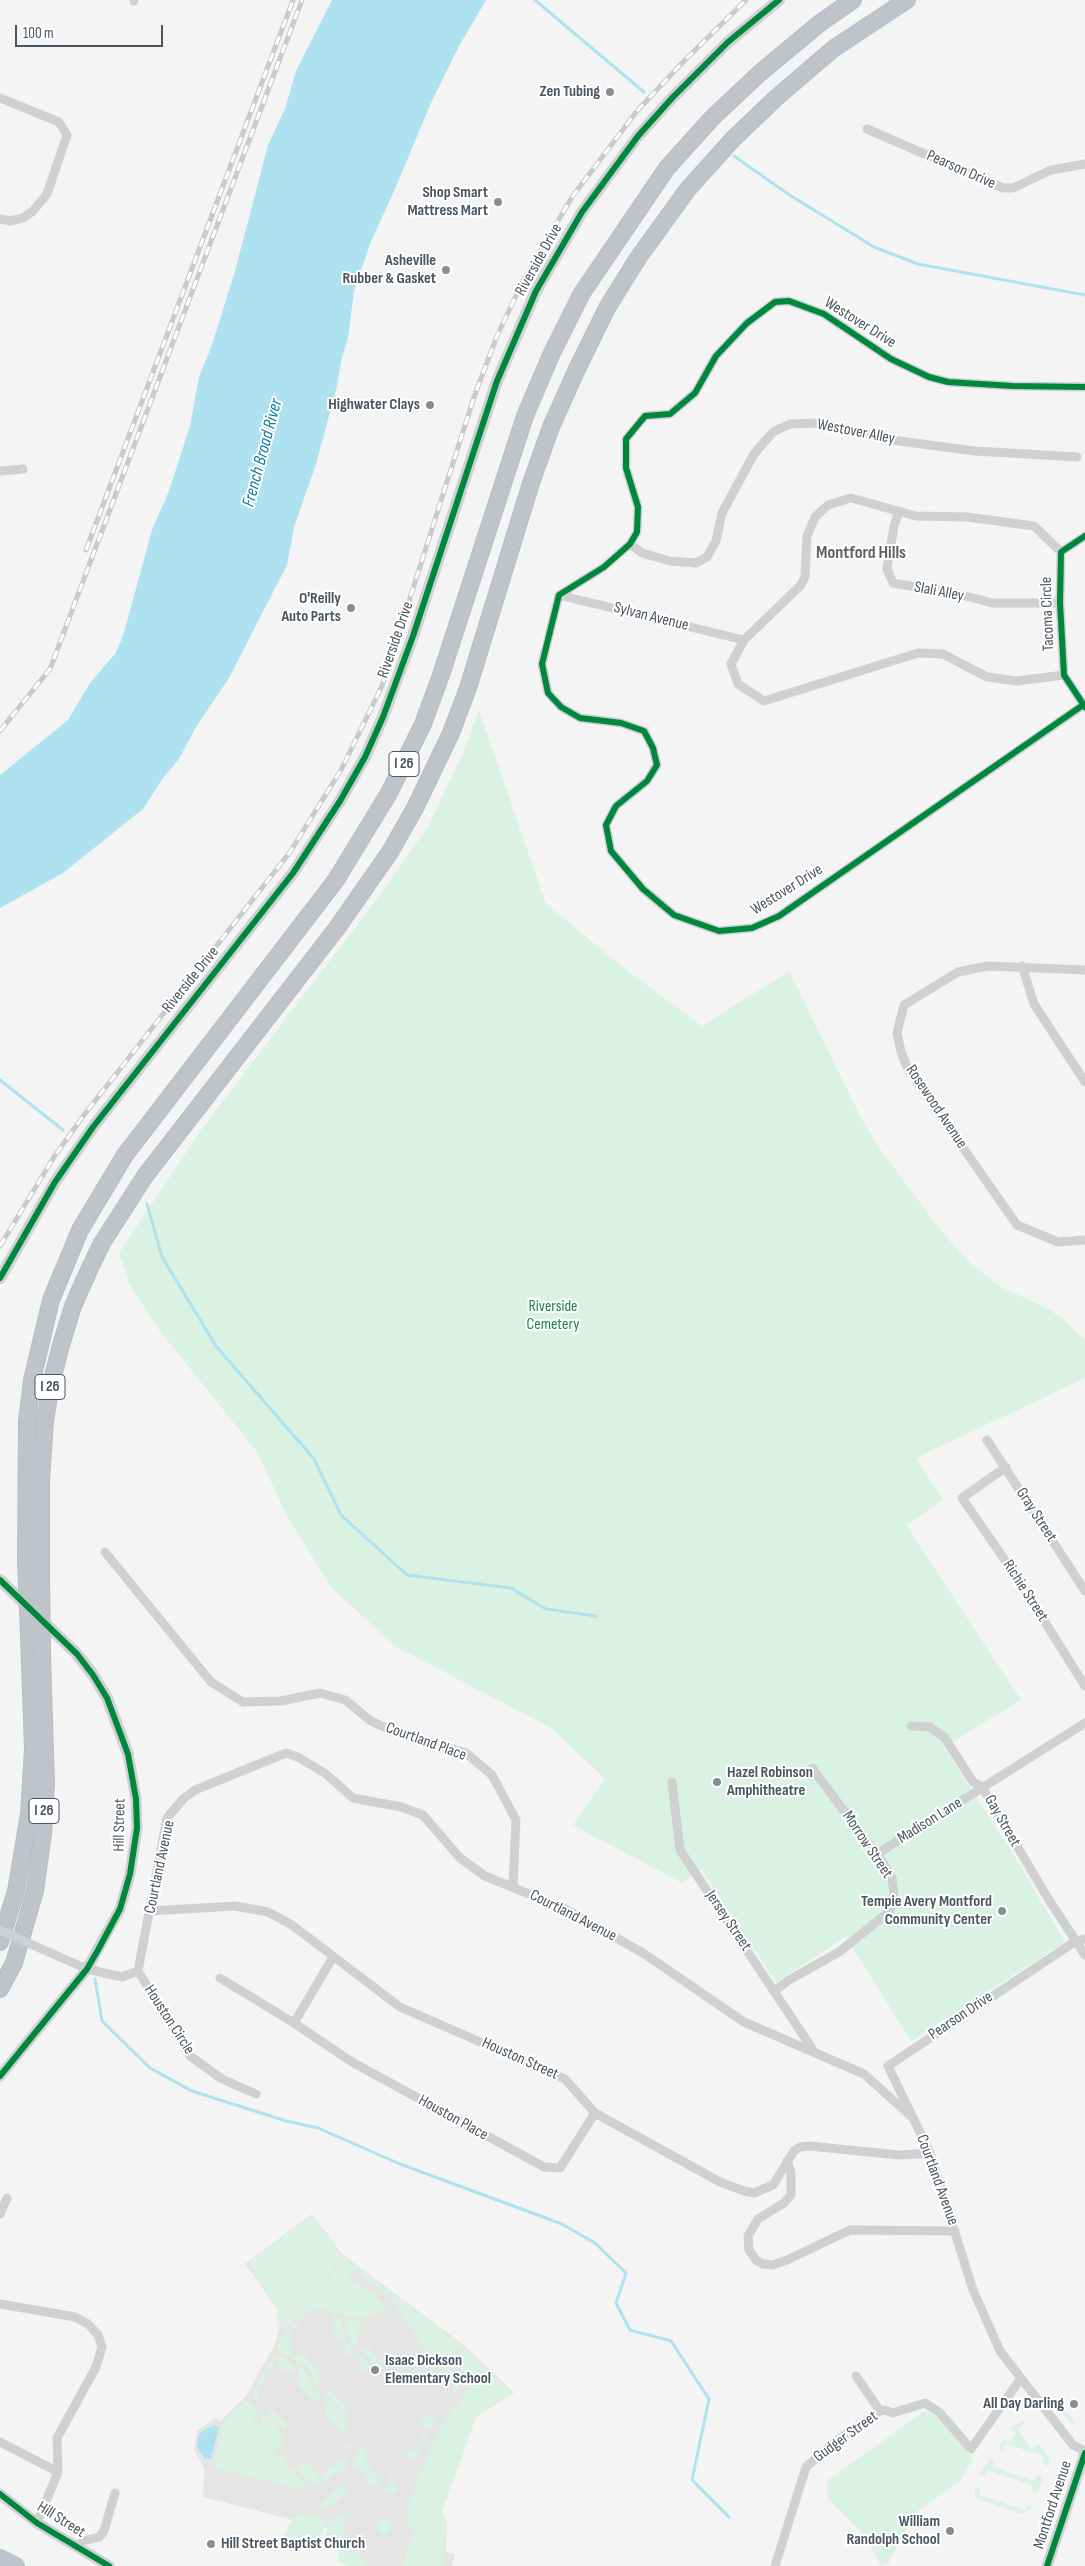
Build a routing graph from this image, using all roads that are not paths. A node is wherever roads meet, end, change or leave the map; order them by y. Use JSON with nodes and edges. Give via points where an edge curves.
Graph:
{"nodes":[{"id":1,"x":779,"y":0,"type":"edge"},
{"id":2,"x":854,"y":0,"type":"edge"},
{"id":3,"x":908,"y":0,"type":"edge"},
{"id":4,"x":0,"y":98,"type":"edge"},
{"id":5,"x":868,"y":129,"type":"dead end"},
{"id":6,"x":1085,"y":164,"type":"edge"},
{"id":7,"x":0,"y":219,"type":"edge"},
{"id":8,"x":1085,"y":387,"type":"edge"},
{"id":9,"x":1077,"y":457,"type":"dead end"},
{"id":10,"x":23,"y":470,"type":"dead end"},
{"id":11,"x":0,"y":471,"type":"edge"},
{"id":12,"x":899,"y":511,"type":"junction"},
{"id":13,"x":1085,"y":536,"type":"edge"},
{"id":14,"x":630,"y":544,"type":"junction"},
{"id":15,"x":1061,"y":552,"type":"junction"},
{"id":16,"x":559,"y":594,"type":"junction"},
{"id":17,"x":1060,"y":603,"type":"junction"},
{"id":18,"x":744,"y":640,"type":"junction"},
{"id":19,"x":1064,"y":675,"type":"junction"},
{"id":20,"x":1084,"y":705,"type":"edge"},
{"id":21,"x":1022,"y":966,"type":"junction"},
{"id":22,"x":1085,"y":970,"type":"edge"},
{"id":23,"x":1085,"y":1082,"type":"edge"},
{"id":24,"x":1085,"y":1240,"type":"edge"},
{"id":25,"x":0,"y":1278,"type":"edge"},
{"id":26,"x":988,"y":1440,"type":"dead end"},
{"id":27,"x":1006,"y":1468,"type":"junction"},
{"id":28,"x":105,"y":1552,"type":"dead end"},
{"id":29,"x":0,"y":1580,"type":"edge"},
{"id":30,"x":1085,"y":1591,"type":"edge"},
{"id":31,"x":1085,"y":1686,"type":"edge"},
{"id":32,"x":1085,"y":1723,"type":"edge"},
{"id":33,"x":911,"y":1726,"type":"dead end"},
{"id":34,"x":128,"y":1754,"type":"joint"},
{"id":35,"x":812,"y":1768,"type":"dead end"},
{"id":36,"x":672,"y":1782,"type":"dead end"},
{"id":37,"x":982,"y":1787,"type":"junction"},
{"id":38,"x":877,"y":1854,"type":"junction"},
{"id":39,"x":513,"y":1886,"type":"junction"},
{"id":40,"x":150,"y":1911,"type":"junction"},
{"id":41,"x":0,"y":1930,"type":"edge"},
{"id":42,"x":1080,"y":1940,"type":"edge"},
{"id":43,"x":0,"y":1942,"type":"edge"},
{"id":44,"x":1085,"y":1955,"type":"edge"},
{"id":45,"x":333,"y":1957,"type":"junction"},
{"id":46,"x":87,"y":1969,"type":"junction"},
{"id":47,"x":138,"y":1972,"type":"junction"},
{"id":48,"x":220,"y":1978,"type":"dead end"},
{"id":49,"x":0,"y":1989,"type":"edge"},
{"id":50,"x":774,"y":1991,"type":"junction"},
{"id":51,"x":294,"y":2023,"type":"junction"},
{"id":52,"x":813,"y":2051,"type":"junction"},
{"id":53,"x":0,"y":2076,"type":"edge"},
{"id":54,"x":256,"y":2094,"type":"dead end"},
{"id":55,"x":595,"y":2113,"type":"junction"},
{"id":56,"x":913,"y":2118,"type":"junction"},
{"id":57,"x":930,"y":2153,"type":"junction"},
{"id":58,"x":787,"y":2161,"type":"junction"},
{"id":59,"x":7,"y":2198,"type":"dead end"},
{"id":60,"x":0,"y":2214,"type":"edge"},
{"id":61,"x":955,"y":2231,"type":"junction"},
{"id":62,"x":0,"y":2304,"type":"edge"},
{"id":63,"x":856,"y":2376,"type":"dead end"},
{"id":64,"x":1020,"y":2378,"type":"junction"},
{"id":65,"x":880,"y":2411,"type":"junction"},
{"id":66,"x":0,"y":2442,"type":"edge"},
{"id":67,"x":1085,"y":2452,"type":"edge"},
{"id":68,"x":58,"y":2472,"type":"junction"},
{"id":69,"x":115,"y":2493,"type":"dead end"},
{"id":70,"x":0,"y":2494,"type":"edge"},
{"id":71,"x":38,"y":2523,"type":"junction"},
{"id":72,"x":77,"y":2547,"type":"junction"},
{"id":73,"x":0,"y":2558,"type":"edge"},
{"id":74,"x":16,"y":2566,"type":"edge"},
{"id":75,"x":109,"y":2566,"type":"edge"},
{"id":76,"x":775,"y":2566,"type":"edge"},
{"id":77,"x":1047,"y":2566,"type":"edge"}],
"edges":[{"from":1,"to":25,"type":"main road","name":"Riverside Drive","via":[[728,42],[673,97],[638,136],[582,212],[536,291],[497,381],[413,636],[383,718],[365,756],[293,873],[93,1127],[55,1182]]},
{"from":2,"to":43,"type":"highway","number":"I 26","bridge":true,"via":[[820,23],[713,117],[667,168],[582,293],[525,416],[441,675],[423,724],[389,793],[336,880],[125,1155],[80,1230],[51,1300],[26,1421],[26,1560],[33,1749],[29,1814],[16,1891]]},
{"from":3,"to":49,"type":"highway","number":"I 26","bridge":true,"via":[[833,50],[733,139],[688,190],[638,258],[607,308],[552,427],[531,482],[468,688],[451,733],[415,808],[390,852],[338,928],[144,1176],[88,1270],[73,1306],[51,1384],[45,1421],[41,1481],[46,1784],[43,1834],[35,1891],[14,1963]]},
{"from":4,"to":7,"type":"street","via":[[59,122],[67,135],[46,194],[33,211],[23,218]]},
{"from":5,"to":6,"type":"street","name":"Pearson Drive","via":[[1003,188],[1013,188],[1051,170]]},
{"from":8,"to":14,"type":"street","name":"Westover Drive","via":[[985,385],[928,377],[891,359],[824,314],[789,301],[775,302],[746,323],[716,356],[695,393],[670,414],[645,416],[626,439],[626,468],[639,518],[637,532]]},
{"from":9,"to":14,"type":"street","name":"Westover Alley","via":[[975,451],[899,441],[819,423],[790,424],[773,432],[754,454],[722,513],[716,541],[708,557],[696,563],[670,561],[642,552]]},
{"from":10,"to":11,"type":"street"},
{"from":12,"to":15,"type":"street","via":[[916,516],[967,517],[1034,526]]},
{"from":12,"to":17,"type":"street","name":"Slali Alley","via":[[887,569],[893,583],[992,603]]},
{"from":12,"to":18,"type":"street","via":[[851,498],[828,505],[815,517],[807,536],[805,576],[801,585]]},
{"from":13,"to":15,"type":"street"},
{"from":14,"to":16,"type":"street","name":"Westover Drive","via":[[604,567]]},
{"from":15,"to":17,"type":"street","name":"Tacoma Circle"},
{"from":16,"to":18,"type":"street","name":"Sylvan Avenue"},
{"from":16,"to":20,"type":"street","name":"Westover Drive","via":[[542,664],[548,693],[561,707],[580,718],[621,723],[644,731],[654,748],[657,765],[647,781],[616,806],[606,825],[611,851],[644,889],[674,915],[719,931],[752,928],[779,916]]},
{"from":17,"to":19,"type":"street","name":"Tacoma Circle"},
{"from":18,"to":19,"type":"street","via":[[731,664],[738,684],[764,701],[918,653],[943,654],[987,676],[1017,680]]},
{"from":19,"to":20,"type":"street"},
{"from":21,"to":22,"type":"street","name":"Rosewood Avenue"},
{"from":21,"to":23,"type":"street","via":[[1034,1004]]},
{"from":21,"to":24,"type":"street","name":"Rosewood Avenue","via":[[988,966],[958,972],[904,1004],[897,1033],[901,1052],[908,1069],[1017,1225],[1058,1242]]},
{"from":26,"to":27,"type":"street","name":"Gray Street"},
{"from":27,"to":30,"type":"street","name":"Gray Street"},
{"from":27,"to":31,"type":"street","name":"Richie Street","via":[[962,1498]]},
{"from":28,"to":39,"type":"street","name":"Courtland Place","via":[[211,1682],[243,1702],[282,1701],[320,1693],[345,1700],[370,1721],[395,1732],[466,1753],[492,1775],[516,1820]]},
{"from":29,"to":34,"type":"main road","name":"Hill Street","via":[[77,1654],[93,1675],[107,1698]]},
{"from":32,"to":37,"type":"street","name":"Madison Lane"},
{"from":33,"to":37,"type":"street","name":"Gay Street","via":[[930,1727],[945,1738],[973,1782]]},
{"from":34,"to":46,"type":"street","name":"Hill Street","via":[[136,1799],[137,1828],[130,1874],[120,1909]]},
{"from":35,"to":38,"type":"street","name":"Morrow Street"},
{"from":36,"to":50,"type":"street","name":"Jersey Street","via":[[680,1850]]},
{"from":37,"to":38,"type":"street","name":"Madison Lane"},
{"from":37,"to":42,"type":"street","name":"Gay Street","via":[[1049,1900]]},
{"from":38,"to":50,"type":"street","name":"Morrow Street","via":[[892,1878],[894,1894],[890,1911],[839,1952]]},
{"from":39,"to":40,"type":"street","name":"Courtland Avenue","via":[[485,1876],[460,1858],[423,1815],[353,1798],[326,1774],[286,1753],[195,1790],[184,1798],[167,1818]]},
{"from":39,"to":52,"type":"street","name":"Courtland Avenue","via":[[563,1908],[643,1953],[744,2022]]},
{"from":40,"to":45,"type":"street","name":"Houston Street","via":[[235,1906],[268,1912],[292,1925]]},
{"from":40,"to":47,"type":"street","name":"Courtland Avenue"},
{"from":41,"to":46,"type":"street","bridge":true},
{"from":42,"to":44,"type":"street","name":"Gay Street"},
{"from":42,"to":56,"type":"street","name":"Pearson Drive","via":[[888,2066]]},
{"from":45,"to":51,"type":"street"},
{"from":45,"to":55,"type":"street","name":"Houston Street","via":[[400,2007],[565,2079]]},
{"from":46,"to":47,"type":"street","via":[[122,1977]]},
{"from":46,"to":53,"type":"street","name":"Hill Street"},
{"from":47,"to":54,"type":"street","name":"Houston Circle","via":[[190,2056],[222,2078]]},
{"from":48,"to":51,"type":"street","name":"Houston Place"},
{"from":50,"to":52,"type":"street","name":"Jersey Street"},
{"from":51,"to":55,"type":"street","name":"Houston Place","via":[[352,2062],[544,2168],[560,2168]]},
{"from":52,"to":56,"type":"street","name":"Courtland Avenue","via":[[864,2074]]},
{"from":55,"to":58,"type":"street","name":"Houston Street","via":[[720,2182],[744,2191],[754,2193],[773,2185]]},
{"from":56,"to":57,"type":"street","name":"Courtland Avenue"},
{"from":57,"to":58,"type":"street","name":"Houston Street","via":[[892,2155],[809,2146],[794,2151]]},
{"from":57,"to":61,"type":"street","name":"Courtland Avenue"},
{"from":58,"to":61,"type":"street","via":[[791,2172],[791,2195],[758,2219],[748,2236],[749,2250],[763,2264],[787,2260],[850,2230]]},
{"from":59,"to":60,"type":"street"},
{"from":61,"to":64,"type":"street","name":"Courtland Avenue","via":[[973,2290],[1000,2351]]},
{"from":62,"to":68,"type":"street","via":[[75,2318],[88,2324],[98,2335],[102,2347],[96,2367],[58,2438]]},
{"from":63,"to":65,"type":"street"},
{"from":64,"to":65,"type":"street","name":"Gudger Street","via":[[971,2449],[932,2406],[918,2404],[893,2413]]},
{"from":64,"to":67,"type":"street","name":"Courtland Avenue","via":[[1076,2449]]},
{"from":65,"to":76,"type":"street","name":"Gudger Street","via":[[836,2441],[806,2467]]},
{"from":66,"to":68,"type":"street"},
{"from":67,"to":77,"type":"street","name":"Montford Avenue"},
{"from":68,"to":71,"type":"street"},
{"from":69,"to":72,"type":"street","via":[[104,2531]]},
{"from":70,"to":71,"type":"street","name":"Hill Street"},
{"from":71,"to":72,"type":"street","name":"Hill Street"},
{"from":72,"to":75,"type":"street","name":"Hill Street"},
{"from":73,"to":74,"type":"highway"}]}
